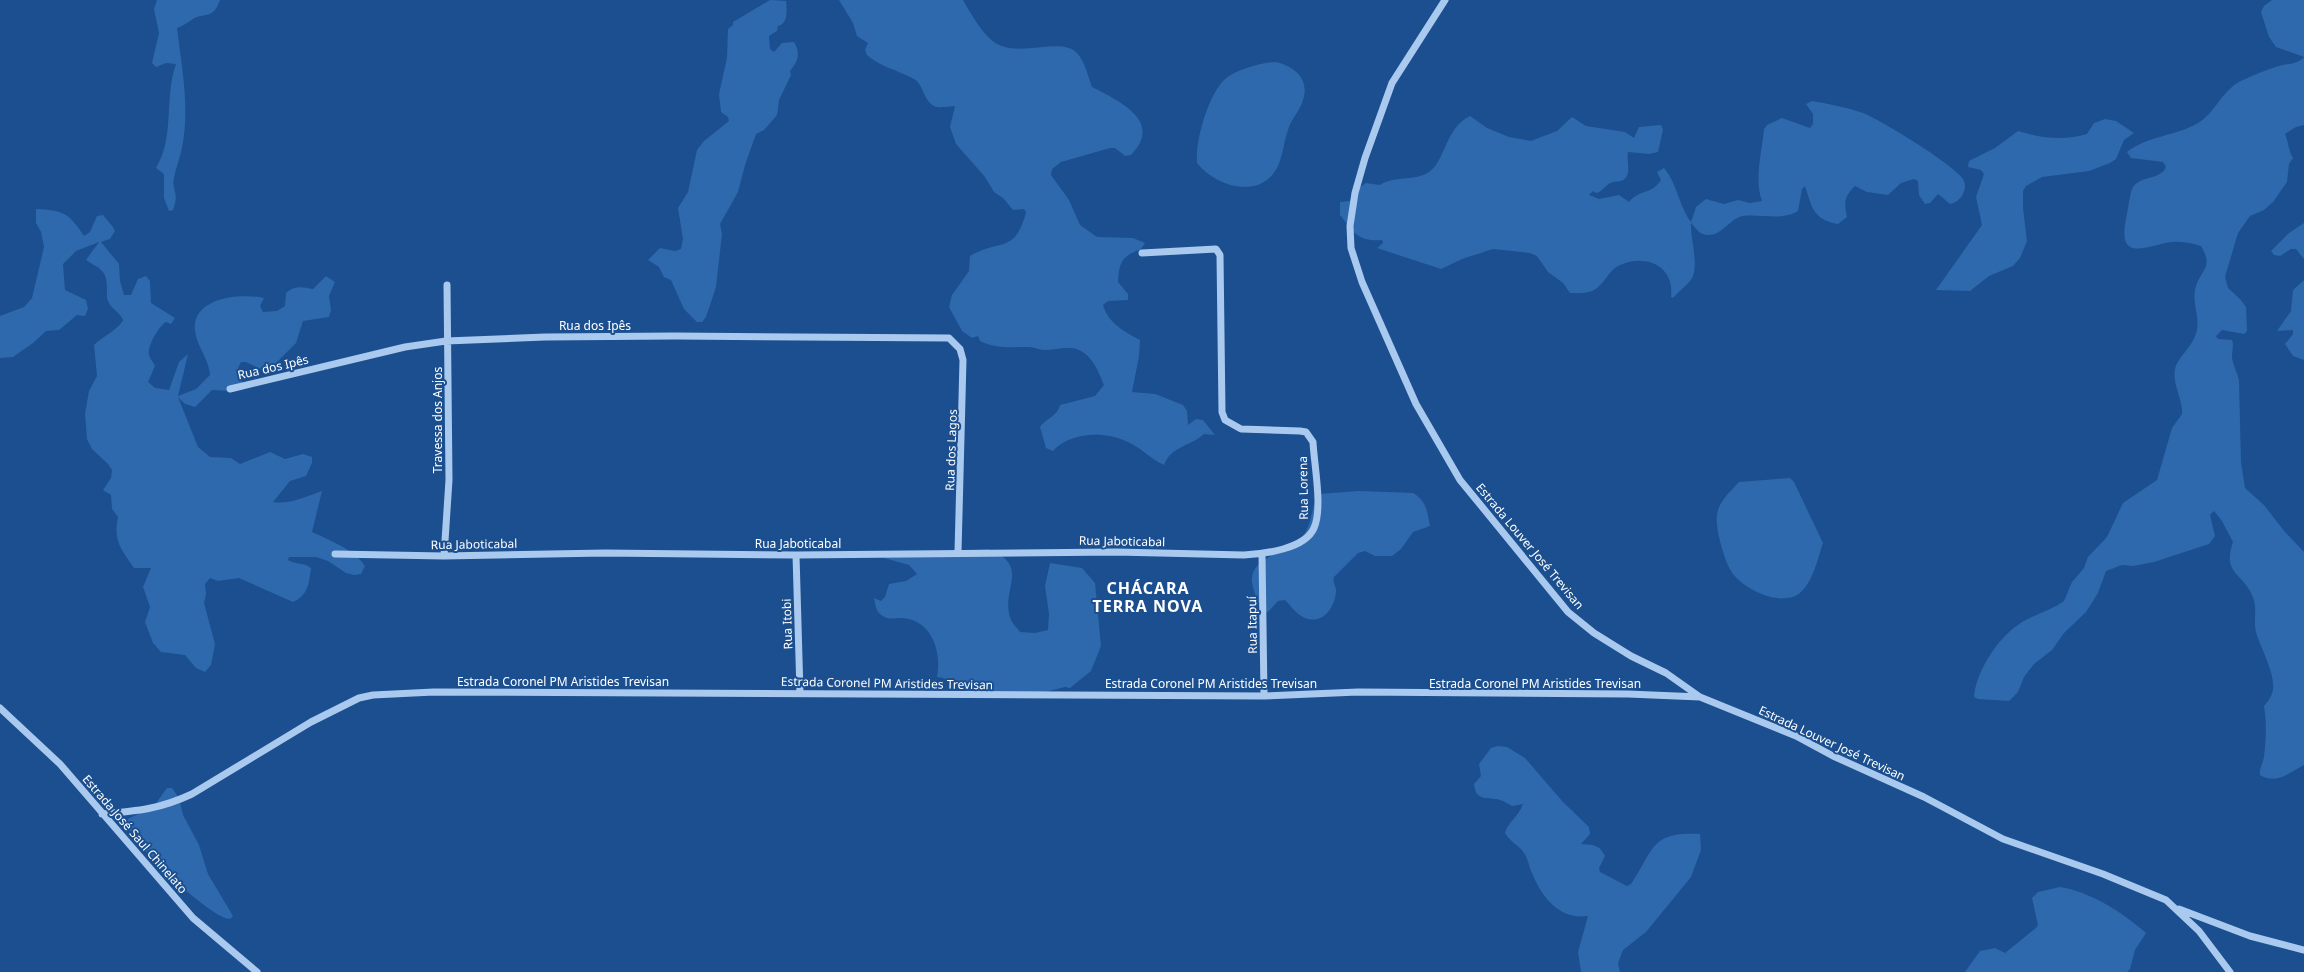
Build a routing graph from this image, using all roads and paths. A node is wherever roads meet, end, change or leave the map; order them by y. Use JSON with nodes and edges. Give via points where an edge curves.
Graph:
{"nodes":[{"id":1,"x":1445,"y":0,"type":"edge"},
{"id":2,"x":1142,"y":253,"type":"dead end"},
{"id":3,"x":447,"y":285,"type":"dead end"},
{"id":4,"x":446,"y":341,"type":"junction"},
{"id":5,"x":960,"y":349,"type":"joint"},
{"id":6,"x":230,"y":389,"type":"dead end"},
{"id":7,"x":958,"y":552,"type":"junction"},
{"id":8,"x":335,"y":554,"type":"dead end"},
{"id":9,"x":1262,"y":554,"type":"junction"},
{"id":10,"x":796,"y":555,"type":"junction"},
{"id":11,"x":444,"y":556,"type":"junction"},
{"id":12,"x":800,"y":693,"type":"junction"},
{"id":13,"x":1264,"y":696,"type":"junction"},
{"id":14,"x":1700,"y":697,"type":"junction"},
{"id":15,"x":0,"y":708,"type":"edge"},
{"id":16,"x":102,"y":814,"type":"junction"},
{"id":17,"x":2177,"y":909,"type":"junction"},
{"id":18,"x":2304,"y":950,"type":"edge"},
{"id":19,"x":256,"y":972,"type":"edge"},
{"id":20,"x":2230,"y":972,"type":"edge"}],
"edges":[{"from":1,"to":14,"type":"street","name":"Estrada Louver José Trevisan","via":[[1392,83],[1354,193],[1350,226],[1351,248],[1362,282],[1416,404],[1460,480],[1568,612],[1594,633],[1631,656],[1666,673]]},
{"from":2,"to":9,"type":"street","name":"Rua Lorena","via":[[1216,249],[1220,255],[1222,412],[1225,420],[1241,429],[1300,430],[1310,436],[1313,442],[1317,499],[1314,529],[1296,543],[1279,551]]},
{"from":3,"to":4,"type":"street","name":"Travessa dos Anjos"},
{"from":4,"to":5,"type":"street","name":"Rua dos Ipês","via":[[545,336],[934,336],[949,338]]},
{"from":4,"to":6,"type":"street","name":"Rua dos Ipês","via":[[405,347]]},
{"from":4,"to":11,"type":"street","name":"Travessa dos Anjos","via":[[449,428]]},
{"from":5,"to":7,"type":"street","name":"Rua dos Lagos","via":[[964,387]]},
{"from":7,"to":9,"type":"street","name":"Rua Jaboticabal"},
{"from":7,"to":10,"type":"street","name":"Rua Jaboticabal"},
{"from":8,"to":11,"type":"street","name":"Rua Jaboticabal"},
{"from":9,"to":13,"type":"street","name":"Rua Itapuí"},
{"from":10,"to":11,"type":"street","name":"Rua Jaboticabal","via":[[605,553]]},
{"from":10,"to":12,"type":"street","name":"Rua Itobi"},
{"from":12,"to":13,"type":"street","name":"Estrada Coronel PM Aristides Trevisan"},
{"from":12,"to":16,"type":"street","name":"Estrada Coronel PM Aristides Trevisan","via":[[373,694],[341,705],[171,804],[152,809]]},
{"from":13,"to":14,"type":"street","name":"Estrada Coronel PM Aristides Trevisan","via":[[1358,692]]},
{"from":14,"to":17,"type":"street","name":"Estrada Louver José Trevisan","via":[[1796,736],[1833,756],[1924,797],[2003,839],[2103,874],[2166,900]]},
{"from":15,"to":16,"type":"street","name":"Estrada José Saul Chinelato","via":[[60,764]]},
{"from":16,"to":19,"type":"street","name":"Estrada José Saul Chinelato","via":[[193,918]]},
{"from":17,"to":18,"type":"street","via":[[2250,936]]},
{"from":17,"to":20,"type":"street","name":"Estrada Louver José Trevisan","via":[[2199,931]]}]}
